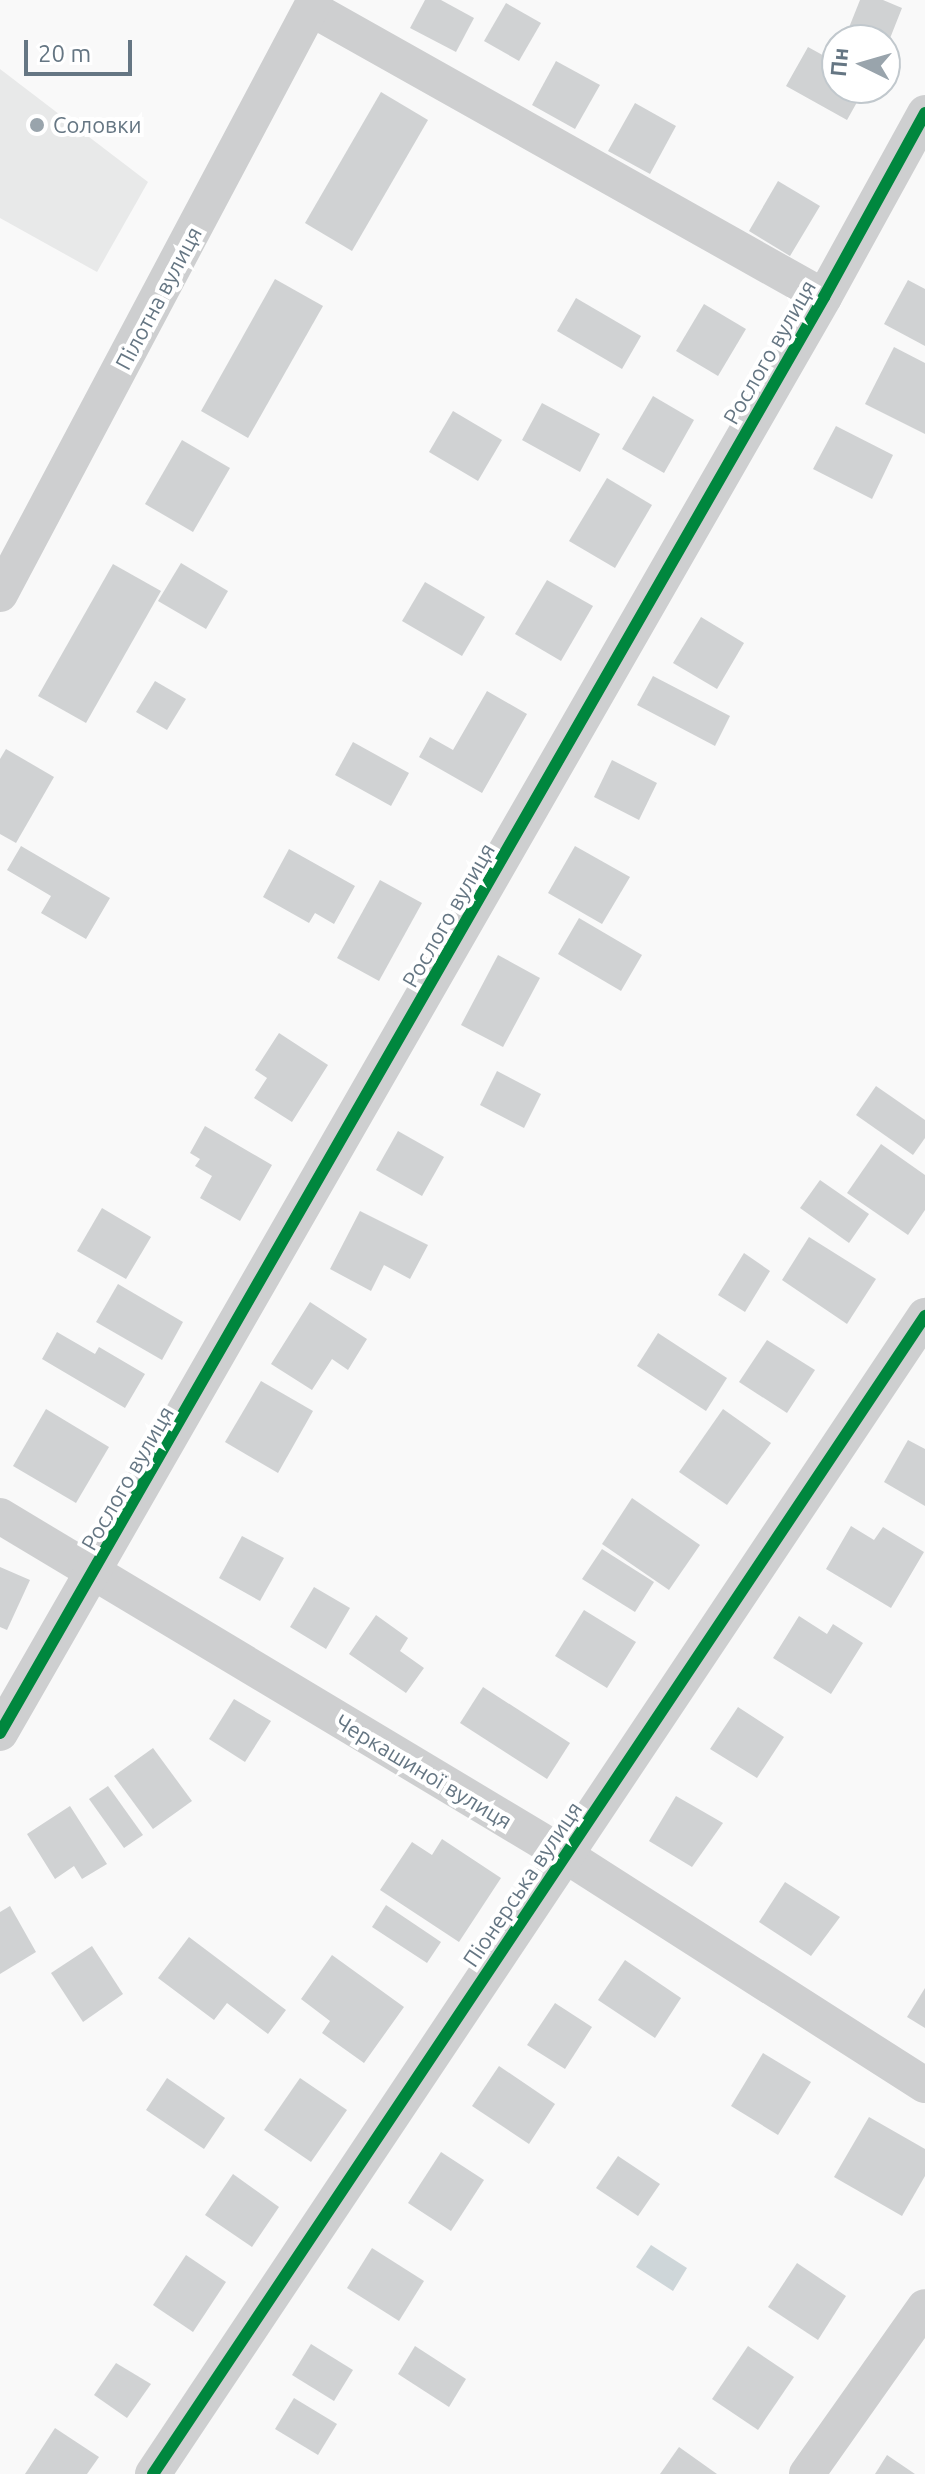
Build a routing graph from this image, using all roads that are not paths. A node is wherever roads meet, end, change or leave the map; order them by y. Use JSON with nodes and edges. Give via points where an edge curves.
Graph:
{"nodes":[{"id":1,"x":313,"y":5,"type":"edge"},
{"id":2,"x":925,"y":113,"type":"edge"},
{"id":3,"x":824,"y":297,"type":"junction"},
{"id":4,"x":0,"y":594,"type":"edge"},
{"id":5,"x":925,"y":1316,"type":"edge"},
{"id":6,"x":0,"y":1516,"type":"edge"},
{"id":7,"x":94,"y":1575,"type":"junction"},
{"id":8,"x":0,"y":1733,"type":"edge"},
{"id":9,"x":565,"y":1855,"type":"junction"},
{"id":10,"x":925,"y":2085,"type":"edge"},
{"id":11,"x":925,"y":2307,"type":"edge"},
{"id":12,"x":153,"y":2474,"type":"edge"},
{"id":13,"x":807,"y":2474,"type":"edge"}],
"edges":[{"from":1,"to":3,"type":"street"},
{"from":1,"to":4,"type":"street","name":"Пілотна вулиця"},
{"from":2,"to":3,"type":"street","name":"Рослого вулиця"},
{"from":3,"to":7,"type":"street","name":"Рослого вулиця"},
{"from":5,"to":9,"type":"street","name":"Піонерська вулиця"},
{"from":6,"to":7,"type":"street","name":"Черкашиної вулиця"},
{"from":7,"to":8,"type":"street","name":"Рослого вулиця"},
{"from":7,"to":9,"type":"street","name":"Черкашиної вулиця"},
{"from":9,"to":10,"type":"street","name":"Черкашиної вулиця"},
{"from":9,"to":12,"type":"street","name":"Піонерська вулиця"},
{"from":11,"to":13,"type":"street"}]}
